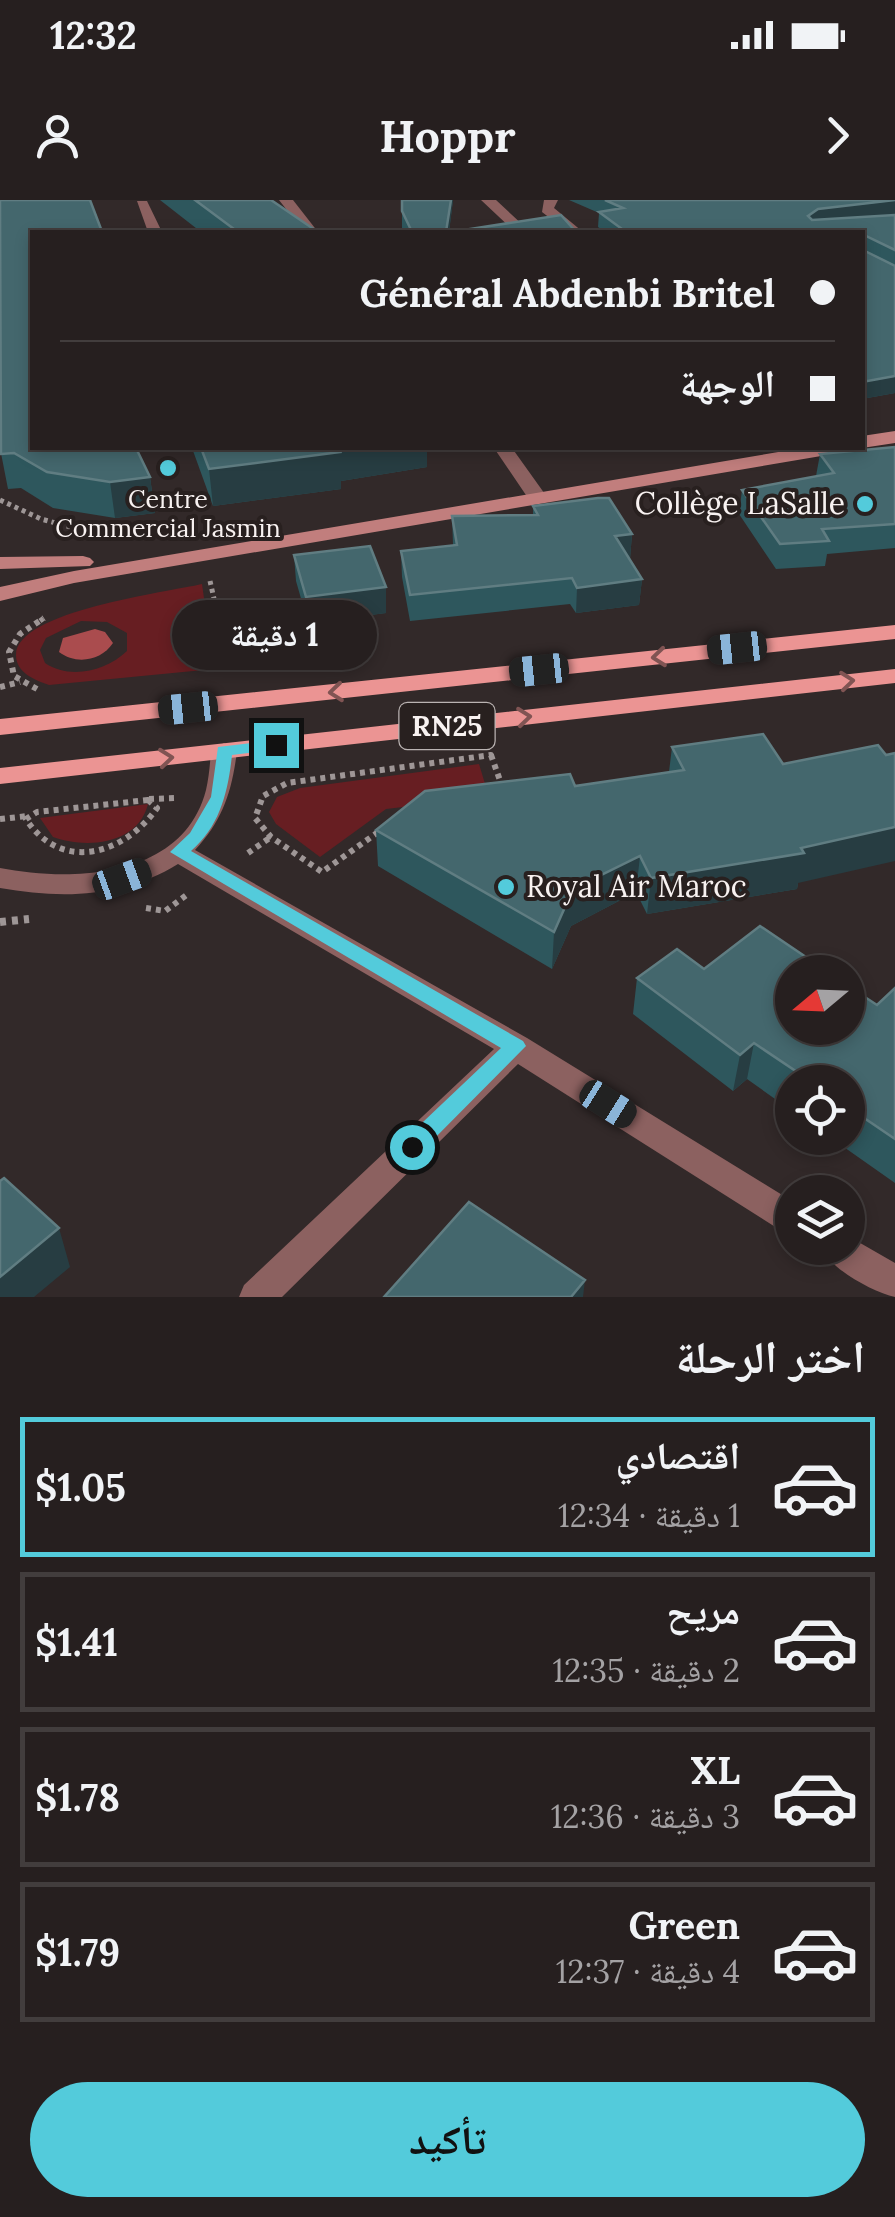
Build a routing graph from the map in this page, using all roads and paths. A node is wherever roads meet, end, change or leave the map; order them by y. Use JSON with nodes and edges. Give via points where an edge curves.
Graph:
{"nodes":[{"id":1,"x":286,"y":200,"type":"edge"},
{"id":2,"x":488,"y":200,"type":"edge"},
{"id":3,"x":551,"y":200,"type":"edge"},
{"id":4,"x":142,"y":204,"type":"dead end"},
{"id":5,"x":570,"y":228,"type":"edge"},
{"id":6,"x":512,"y":229,"type":"edge"},
{"id":7,"x":154,"y":230,"type":"edge"},
{"id":8,"x":308,"y":230,"type":"edge"},
{"id":9,"x":895,"y":426,"type":"edge"},
{"id":10,"x":865,"y":431,"type":"edge"},
{"id":11,"x":895,"y":437,"type":"edge"},
{"id":12,"x":865,"y":442,"type":"edge"},
{"id":13,"x":504,"y":450,"type":"edge"},
{"id":14,"x":757,"y":450,"type":"edge"},
{"id":15,"x":811,"y":450,"type":"edge"},
{"id":16,"x":535,"y":492,"type":"junction"},
{"id":17,"x":0,"y":563,"type":"edge"},
{"id":18,"x":198,"y":579,"type":"dead end"},
{"id":19,"x":0,"y":594,"type":"edge"},
{"id":20,"x":48,"y":616,"type":"dead end"},
{"id":21,"x":895,"y":632,"type":"edge"},
{"id":22,"x":232,"y":674,"type":"junction"},
{"id":23,"x":214,"y":676,"type":"dead end"},
{"id":24,"x":895,"y":676,"type":"edge"},
{"id":25,"x":20,"y":682,"type":"junction"},
{"id":26,"x":0,"y":687,"type":"edge"},
{"id":27,"x":48,"y":691,"type":"dead end"},
{"id":28,"x":262,"y":700,"type":"junction"},
{"id":29,"x":0,"y":710,"type":"edge"},
{"id":30,"x":113,"y":716,"type":"junction"},
{"id":31,"x":12,"y":726,"type":"edge"},
{"id":32,"x":224,"y":751,"type":"junction"},
{"id":33,"x":117,"y":763,"type":"junction"},
{"id":34,"x":0,"y":776,"type":"edge"},
{"id":35,"x":28,"y":816,"type":"junction"},
{"id":36,"x":0,"y":818,"type":"edge"},
{"id":37,"x":272,"y":837,"type":"joint"},
{"id":38,"x":178,"y":852,"type":"junction"},
{"id":39,"x":0,"y":878,"type":"edge"},
{"id":40,"x":516,"y":1046,"type":"junction"},
{"id":41,"x":775,"y":1208,"type":"edge"},
{"id":42,"x":865,"y":1264,"type":"edge"},
{"id":43,"x":895,"y":1282,"type":"edge"},
{"id":44,"x":256,"y":1297,"type":"edge"}],
"edges":[{"from":1,"to":8,"type":"street"},
{"from":2,"to":6,"type":"street"},
{"from":3,"to":5,"type":"street","via":[[547,209]]},
{"from":4,"to":7,"type":"street"},
{"from":5,"to":6,"type":"street"},
{"from":9,"to":10,"type":"main road"},
{"from":11,"to":12,"type":"main road"},
{"from":13,"to":16,"type":"street"},
{"from":14,"to":16,"type":"main road"},
{"from":15,"to":16,"type":"main road"},
{"from":16,"to":17,"type":"main road","via":[[89,562]]},
{"from":16,"to":19,"type":"main road"},
{"from":18,"to":22,"type":"path","via":[[209,576]]},
{"from":20,"to":25,"type":"path","via":[[20,634],[8,652]]},
{"from":21,"to":28,"type":"main road","number":"RN25","one_way":true},
{"from":22,"to":23,"type":"path"},
{"from":22,"to":28,"type":"path","via":[[255,670]]},
{"from":32,"to":24,"type":"main road","number":"RN25","one_way":true},
{"from":25,"to":26,"type":"path"},
{"from":25,"to":27,"type":"path"},
{"from":28,"to":30,"type":"main road","number":"RN25"},
{"from":29,"to":31,"type":"main road"},
{"from":30,"to":31,"type":"main road","number":"RN25"},
{"from":30,"to":33,"type":"main road"},
{"from":33,"to":32,"type":"main road","number":"RN25","one_way":true},
{"from":32,"to":38,"type":"street","via":[[219,797],[197,836]]},
{"from":33,"to":34,"type":"main road","number":"RN25"},
{"from":35,"to":35,"type":"path","via":[[148,800],[157,808],[137,835],[78,852],[41,840]]},
{"from":35,"to":36,"type":"path"},
{"from":37,"to":37,"type":"path","via":[[256,818],[256,807],[287,782],[491,755],[509,806],[398,818],[322,872]]},
{"from":38,"to":39,"type":"street","via":[[153,868],[89,886]]},
{"from":38,"to":40,"type":"street"},
{"from":40,"to":41,"type":"street"},
{"from":40,"to":44,"type":"street"},
{"from":42,"to":43,"type":"street"}]}
